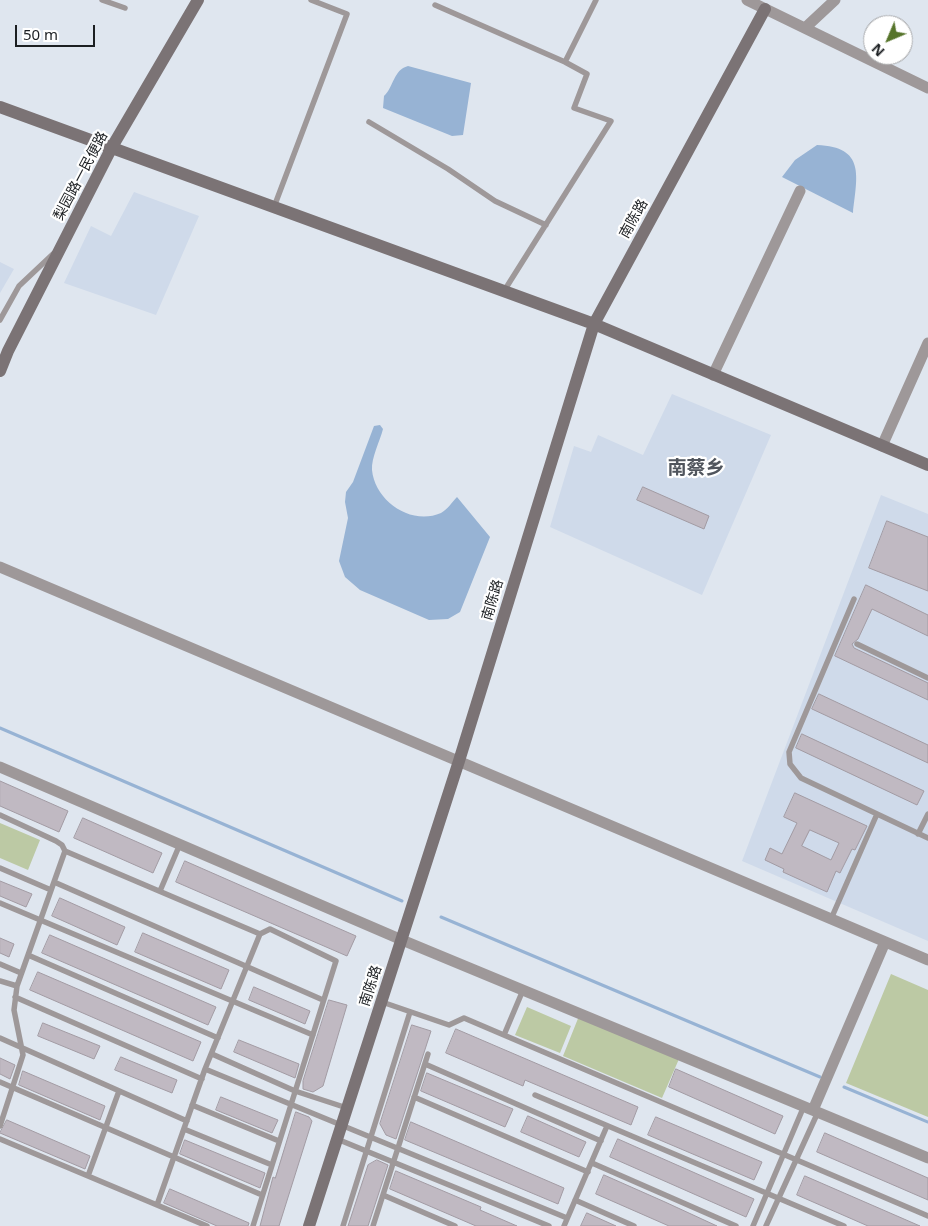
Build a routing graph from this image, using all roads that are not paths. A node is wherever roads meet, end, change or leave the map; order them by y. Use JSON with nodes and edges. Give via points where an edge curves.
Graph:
{"nodes":[{"id":1,"x":102,"y":0,"type":"edge"},
{"id":2,"x":198,"y":0,"type":"edge"},
{"id":3,"x":311,"y":0,"type":"edge"},
{"id":4,"x":596,"y":0,"type":"edge"},
{"id":5,"x":748,"y":0,"type":"edge"},
{"id":6,"x":835,"y":0,"type":"edge"},
{"id":7,"x":767,"y":4,"type":"edge"},
{"id":8,"x":435,"y":5,"type":"dead end"},
{"id":9,"x":125,"y":8,"type":"dead end"},
{"id":10,"x":805,"y":28,"type":"junction"},
{"id":11,"x":565,"y":62,"type":"junction"},
{"id":12,"x":928,"y":88,"type":"edge"},
{"id":13,"x":0,"y":107,"type":"edge"},
{"id":14,"x":369,"y":122,"type":"dead end"},
{"id":15,"x":112,"y":147,"type":"junction"},
{"id":16,"x":800,"y":191,"type":"dead end"},
{"id":17,"x":274,"y":207,"type":"junction"},
{"id":18,"x":546,"y":225,"type":"junction"},
{"id":19,"x":62,"y":245,"type":"junction"},
{"id":20,"x":504,"y":292,"type":"junction"},
{"id":21,"x":0,"y":320,"type":"edge"},
{"id":22,"x":594,"y":324,"type":"junction"},
{"id":23,"x":928,"y":343,"type":"edge"},
{"id":24,"x":0,"y":371,"type":"edge"},
{"id":25,"x":713,"y":375,"type":"junction"},
{"id":26,"x":882,"y":446,"type":"junction"},
{"id":27,"x":928,"y":465,"type":"edge"},
{"id":28,"x":0,"y":567,"type":"edge"},
{"id":29,"x":854,"y":599,"type":"dead end"},
{"id":30,"x":857,"y":644,"type":"dead end"},
{"id":31,"x":928,"y":678,"type":"edge"},
{"id":32,"x":459,"y":761,"type":"junction"},
{"id":33,"x":0,"y":767,"type":"edge"},
{"id":34,"x":877,"y":814,"type":"junction"},
{"id":35,"x":928,"y":814,"type":"edge"},
{"id":36,"x":0,"y":815,"type":"edge"},
{"id":37,"x":918,"y":834,"type":"junction"},
{"id":38,"x":928,"y":838,"type":"edge"},
{"id":39,"x":180,"y":844,"type":"junction"},
{"id":40,"x":65,"y":851,"type":"junction"},
{"id":41,"x":0,"y":868,"type":"edge"},
{"id":42,"x":54,"y":882,"type":"junction"},
{"id":43,"x":51,"y":890,"type":"junction"},
{"id":44,"x":160,"y":891,"type":"junction"},
{"id":45,"x":0,"y":903,"type":"edge"},
{"id":46,"x":831,"y":919,"type":"junction"},
{"id":47,"x":40,"y":920,"type":"junction"},
{"id":48,"x":260,"y":934,"type":"junction"},
{"id":49,"x":402,"y":940,"type":"junction"},
{"id":50,"x":884,"y":942,"type":"junction"},
{"id":51,"x":28,"y":954,"type":"junction"},
{"id":52,"x":928,"y":960,"type":"edge"},
{"id":53,"x":0,"y":964,"type":"edge"},
{"id":54,"x":247,"y":966,"type":"junction"},
{"id":55,"x":21,"y":973,"type":"junction"},
{"id":56,"x":0,"y":980,"type":"edge"},
{"id":57,"x":16,"y":986,"type":"junction"},
{"id":58,"x":523,"y":990,"type":"junction"},
{"id":59,"x":16,"y":998,"type":"junction"},
{"id":60,"x":324,"y":1000,"type":"junction"},
{"id":61,"x":233,"y":1002,"type":"junction"},
{"id":62,"x":382,"y":1002,"type":"junction"},
{"id":63,"x":410,"y":1012,"type":"junction"},
{"id":64,"x":312,"y":1035,"type":"junction"},
{"id":65,"x":504,"y":1035,"type":"junction"},
{"id":66,"x":0,"y":1038,"type":"edge"},
{"id":67,"x":218,"y":1038,"type":"junction"},
{"id":68,"x":22,"y":1048,"type":"junction"},
{"id":69,"x":212,"y":1054,"type":"junction"},
{"id":70,"x":428,"y":1054,"type":"dead end"},
{"id":71,"x":425,"y":1064,"type":"junction"},
{"id":72,"x":205,"y":1069,"type":"junction"},
{"id":73,"x":202,"y":1079,"type":"junction"},
{"id":74,"x":0,"y":1082,"type":"edge"},
{"id":75,"x":13,"y":1088,"type":"junction"},
{"id":76,"x":119,"y":1091,"type":"junction"},
{"id":77,"x":295,"y":1091,"type":"junction"},
{"id":78,"x":535,"y":1095,"type":"dead end"},
{"id":79,"x":414,"y":1098,"type":"junction"},
{"id":80,"x":291,"y":1104,"type":"junction"},
{"id":81,"x":192,"y":1105,"type":"junction"},
{"id":82,"x":347,"y":1108,"type":"junction"},
{"id":83,"x":812,"y":1109,"type":"junction"},
{"id":84,"x":187,"y":1121,"type":"junction"},
{"id":85,"x":0,"y":1126,"type":"edge"},
{"id":86,"x":341,"y":1126,"type":"junction"},
{"id":87,"x":607,"y":1126,"type":"junction"},
{"id":88,"x":105,"y":1128,"type":"junction"},
{"id":89,"x":184,"y":1129,"type":"junction"},
{"id":90,"x":370,"y":1138,"type":"junction"},
{"id":91,"x":0,"y":1139,"type":"edge"},
{"id":92,"x":337,"y":1139,"type":"junction"},
{"id":93,"x":279,"y":1141,"type":"junction"},
{"id":94,"x":601,"y":1141,"type":"junction"},
{"id":95,"x":398,"y":1149,"type":"junction"},
{"id":96,"x":366,"y":1151,"type":"junction"},
{"id":97,"x":784,"y":1154,"type":"junction"},
{"id":98,"x":174,"y":1157,"type":"junction"},
{"id":99,"x":928,"y":1158,"type":"edge"},
{"id":100,"x":796,"y":1159,"type":"junction"},
{"id":101,"x":394,"y":1162,"type":"junction"},
{"id":102,"x":592,"y":1163,"type":"junction"},
{"id":103,"x":272,"y":1165,"type":"junction"},
{"id":104,"x":588,"y":1172,"type":"junction"},
{"id":105,"x":88,"y":1176,"type":"junction"},
{"id":106,"x":767,"y":1193,"type":"junction"},
{"id":107,"x":262,"y":1195,"type":"junction"},
{"id":108,"x":383,"y":1195,"type":"junction"},
{"id":109,"x":778,"y":1198,"type":"junction"},
{"id":110,"x":575,"y":1200,"type":"junction"},
{"id":111,"x":156,"y":1205,"type":"junction"},
{"id":112,"x":928,"y":1216,"type":"edge"},
{"id":113,"x":567,"y":1218,"type":"junction"},
{"id":114,"x":207,"y":1226,"type":"edge"},
{"id":115,"x":253,"y":1226,"type":"edge"},
{"id":116,"x":309,"y":1226,"type":"edge"},
{"id":117,"x":343,"y":1226,"type":"edge"},
{"id":118,"x":373,"y":1226,"type":"edge"},
{"id":119,"x":455,"y":1226,"type":"edge"},
{"id":120,"x":549,"y":1226,"type":"edge"},
{"id":121,"x":564,"y":1226,"type":"edge"},
{"id":122,"x":634,"y":1226,"type":"edge"},
{"id":123,"x":736,"y":1226,"type":"edge"},
{"id":124,"x":753,"y":1226,"type":"edge"},
{"id":125,"x":766,"y":1226,"type":"edge"},
{"id":126,"x":844,"y":1226,"type":"edge"}],
"edges":[{"from":1,"to":9,"type":"lane"},
{"from":2,"to":15,"type":"street","name":"梨园路一民便路"},
{"from":3,"to":17,"type":"lane","via":[[347,14]]},
{"from":4,"to":11,"type":"lane"},
{"from":5,"to":7,"type":"street"},
{"from":6,"to":10,"type":"street"},
{"from":7,"to":10,"type":"street"},
{"from":7,"to":22,"type":"street","name":"南陈路"},
{"from":8,"to":11,"type":"lane"},
{"from":10,"to":12,"type":"street"},
{"from":11,"to":18,"type":"lane","via":[[587,74],[574,108],[611,121]]},
{"from":13,"to":15,"type":"street"},
{"from":14,"to":18,"type":"lane","via":[[448,168],[495,201]]},
{"from":15,"to":17,"type":"street"},
{"from":15,"to":19,"type":"street","name":"梨园路一民便路"},
{"from":16,"to":25,"type":"street"},
{"from":17,"to":20,"type":"street"},
{"from":18,"to":20,"type":"lane"},
{"from":19,"to":21,"type":"lane","via":[[20,286]]},
{"from":19,"to":24,"type":"street","name":"梨园路一民便路"},
{"from":20,"to":22,"type":"street"},
{"from":22,"to":25,"type":"street"},
{"from":22,"to":32,"type":"street","name":"南陈路"},
{"from":23,"to":26,"type":"street"},
{"from":25,"to":26,"type":"street"},
{"from":26,"to":27,"type":"street"},
{"from":28,"to":32,"type":"street"},
{"from":29,"to":34,"type":"lane","via":[[789,758],[793,770],[801,778]]},
{"from":30,"to":31,"type":"lane"},
{"from":32,"to":46,"type":"street"},
{"from":32,"to":49,"type":"street","name":"南陈路"},
{"from":33,"to":39,"type":"street"},
{"from":34,"to":37,"type":"lane"},
{"from":34,"to":46,"type":"lane"},
{"from":35,"to":37,"type":"lane"},
{"from":36,"to":40,"type":"lane","via":[[56,841]]},
{"from":37,"to":38,"type":"lane"},
{"from":39,"to":44,"type":"lane"},
{"from":39,"to":49,"type":"street"},
{"from":40,"to":42,"type":"lane"},
{"from":40,"to":44,"type":"lane"},
{"from":41,"to":43,"type":"lane"},
{"from":42,"to":43,"type":"lane"},
{"from":42,"to":54,"type":"lane"},
{"from":43,"to":47,"type":"lane"},
{"from":44,"to":48,"type":"lane"},
{"from":45,"to":47,"type":"lane"},
{"from":46,"to":50,"type":"street"},
{"from":47,"to":51,"type":"lane"},
{"from":47,"to":61,"type":"lane"},
{"from":48,"to":54,"type":"lane"},
{"from":48,"to":60,"type":"lane","via":[[270,929],[336,961]]},
{"from":49,"to":58,"type":"street"},
{"from":49,"to":62,"type":"street","name":"南陈路"},
{"from":50,"to":52,"type":"street"},
{"from":50,"to":83,"type":"street"},
{"from":51,"to":55,"type":"lane"},
{"from":51,"to":67,"type":"lane"},
{"from":53,"to":55,"type":"lane"},
{"from":54,"to":60,"type":"lane"},
{"from":54,"to":61,"type":"lane"},
{"from":55,"to":57,"type":"lane"},
{"from":56,"to":57,"type":"lane"},
{"from":57,"to":59,"type":"lane"},
{"from":58,"to":65,"type":"lane"},
{"from":58,"to":83,"type":"street"},
{"from":59,"to":68,"type":"lane","via":[[14,1010]]},
{"from":59,"to":73,"type":"lane"},
{"from":60,"to":64,"type":"lane"},
{"from":61,"to":64,"type":"lane"},
{"from":61,"to":67,"type":"lane"},
{"from":62,"to":63,"type":"lane"},
{"from":62,"to":82,"type":"street","name":"南陈路"},
{"from":63,"to":65,"type":"lane","via":[[449,1025],[464,1018]]},
{"from":63,"to":90,"type":"lane"},
{"from":64,"to":77,"type":"lane"},
{"from":65,"to":97,"type":"lane"},
{"from":66,"to":68,"type":"lane"},
{"from":67,"to":69,"type":"lane"},
{"from":68,"to":75,"type":"lane","via":[[23,1055]]},
{"from":68,"to":76,"type":"lane"},
{"from":69,"to":72,"type":"lane"},
{"from":69,"to":77,"type":"lane"},
{"from":70,"to":71,"type":"lane"},
{"from":71,"to":79,"type":"lane"},
{"from":71,"to":94,"type":"lane"},
{"from":72,"to":73,"type":"lane"},
{"from":72,"to":80,"type":"lane"},
{"from":73,"to":81,"type":"lane"},
{"from":74,"to":75,"type":"lane"},
{"from":75,"to":85,"type":"lane"},
{"from":75,"to":88,"type":"lane"},
{"from":76,"to":84,"type":"lane"},
{"from":76,"to":88,"type":"lane"},
{"from":77,"to":80,"type":"lane"},
{"from":77,"to":82,"type":"lane"},
{"from":78,"to":87,"type":"lane"},
{"from":79,"to":95,"type":"lane"},
{"from":79,"to":104,"type":"lane"},
{"from":80,"to":86,"type":"lane"},
{"from":80,"to":93,"type":"lane"},
{"from":81,"to":84,"type":"lane"},
{"from":81,"to":93,"type":"lane"},
{"from":82,"to":86,"type":"street","name":"南陈路"},
{"from":83,"to":97,"type":"lane"},
{"from":83,"to":99,"type":"street"},
{"from":83,"to":100,"type":"lane"},
{"from":84,"to":89,"type":"lane"},
{"from":86,"to":90,"type":"lane"},
{"from":86,"to":92,"type":"street","name":"南陈路"},
{"from":87,"to":94,"type":"lane"},
{"from":87,"to":106,"type":"lane"},
{"from":88,"to":98,"type":"lane"},
{"from":88,"to":105,"type":"lane"},
{"from":89,"to":98,"type":"lane"},
{"from":89,"to":103,"type":"lane"},
{"from":90,"to":95,"type":"lane"},
{"from":90,"to":96,"type":"lane"},
{"from":91,"to":105,"type":"lane"},
{"from":92,"to":96,"type":"lane"},
{"from":92,"to":116,"type":"street","name":"南陈路"},
{"from":93,"to":103,"type":"lane"},
{"from":94,"to":102,"type":"lane"},
{"from":95,"to":101,"type":"lane"},
{"from":95,"to":113,"type":"lane"},
{"from":96,"to":101,"type":"lane"},
{"from":96,"to":117,"type":"lane"},
{"from":97,"to":100,"type":"lane"},
{"from":97,"to":106,"type":"lane"},
{"from":98,"to":107,"type":"lane"},
{"from":98,"to":111,"type":"lane"},
{"from":100,"to":109,"type":"lane"},
{"from":100,"to":112,"type":"lane"},
{"from":101,"to":108,"type":"lane"},
{"from":101,"to":120,"type":"lane"},
{"from":102,"to":104,"type":"lane"},
{"from":102,"to":123,"type":"lane"},
{"from":103,"to":107,"type":"lane"},
{"from":104,"to":110,"type":"lane"},
{"from":105,"to":111,"type":"lane"},
{"from":106,"to":109,"type":"lane"},
{"from":106,"to":124,"type":"lane"},
{"from":107,"to":115,"type":"lane"},
{"from":108,"to":118,"type":"lane"},
{"from":108,"to":119,"type":"lane"},
{"from":109,"to":125,"type":"lane"},
{"from":109,"to":126,"type":"lane"},
{"from":110,"to":113,"type":"lane"},
{"from":110,"to":122,"type":"lane"},
{"from":111,"to":114,"type":"lane"},
{"from":113,"to":121,"type":"lane"}]}
